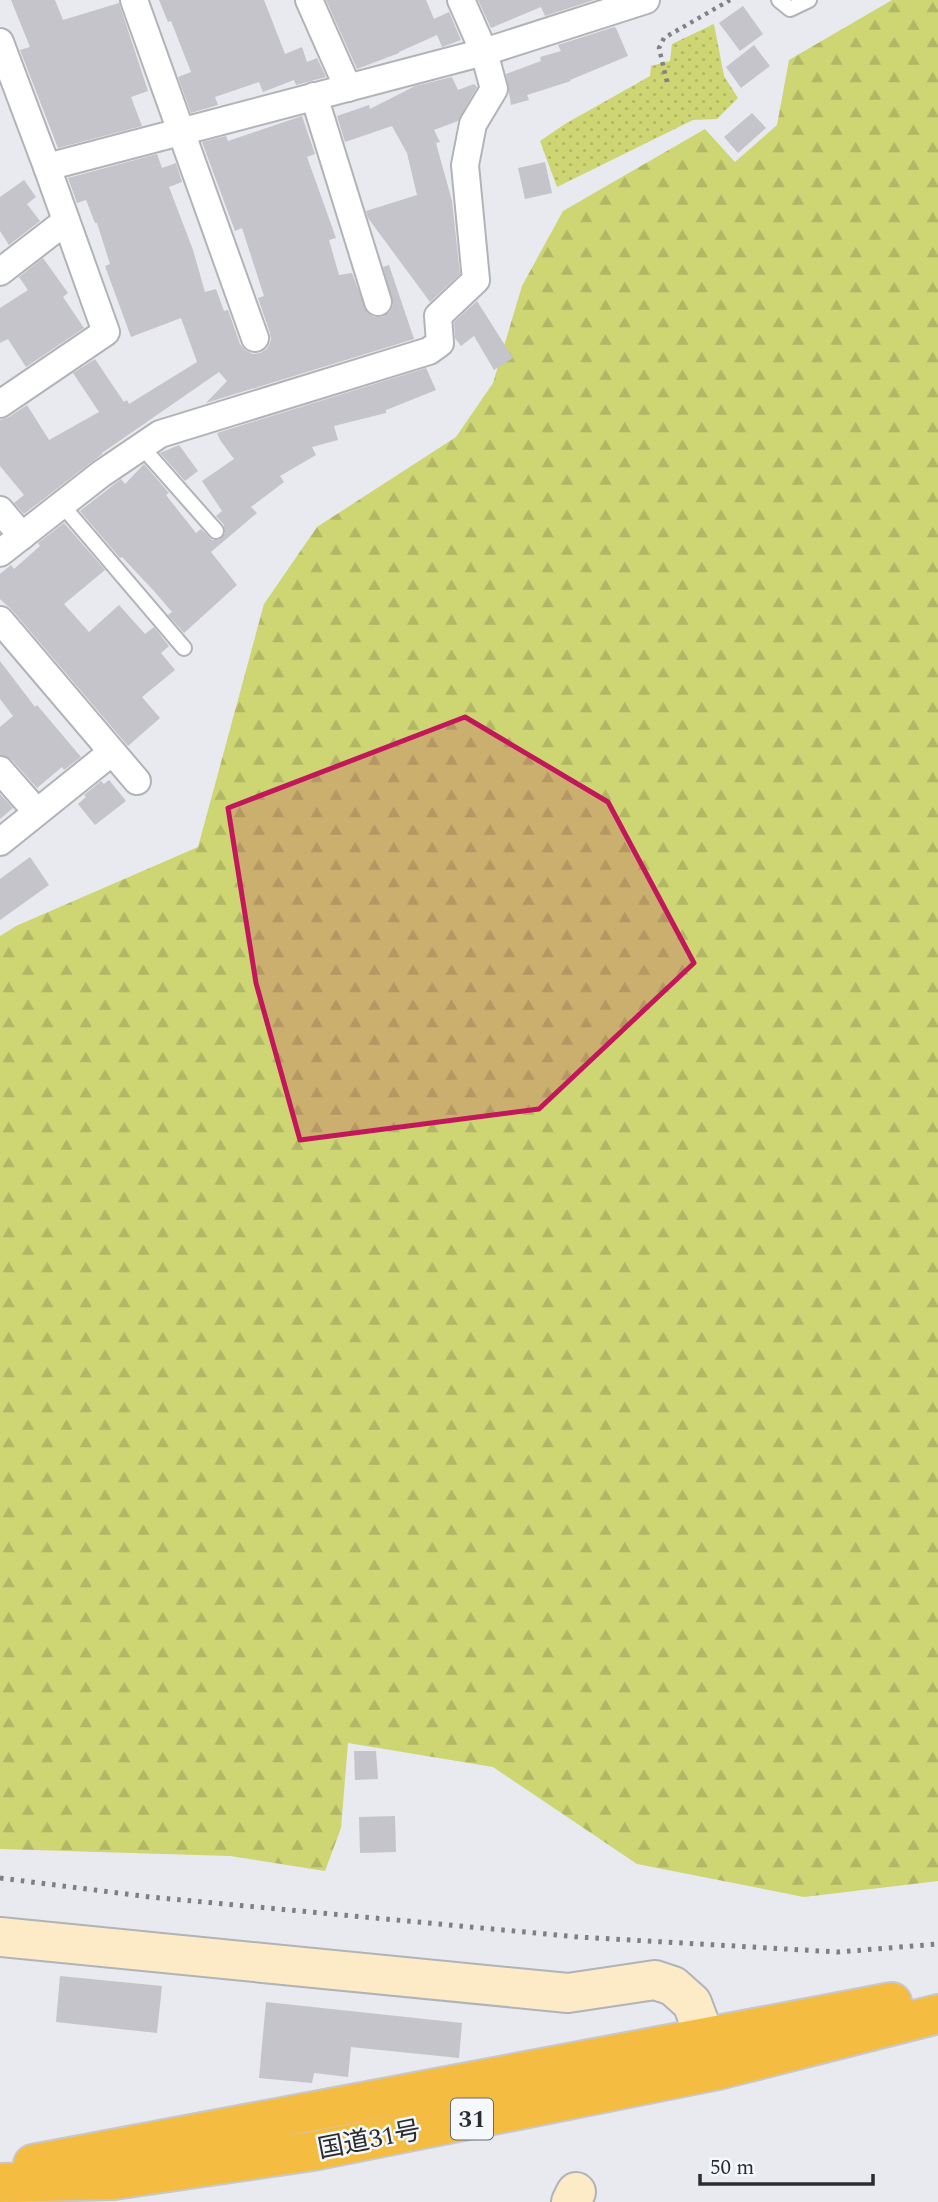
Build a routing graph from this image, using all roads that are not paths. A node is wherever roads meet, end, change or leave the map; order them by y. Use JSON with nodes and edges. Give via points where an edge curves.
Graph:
{"nodes":[{"id":1,"x":134,"y":0,"type":"edge"},
{"id":2,"x":309,"y":0,"type":"edge"},
{"id":3,"x":461,"y":0,"type":"edge"},
{"id":4,"x":779,"y":0,"type":"edge"},
{"id":5,"x":809,"y":0,"type":"edge"},
{"id":6,"x":628,"y":3,"type":"edge"},
{"id":7,"x":0,"y":43,"type":"edge"},
{"id":8,"x":484,"y":52,"type":"junction"},
{"id":9,"x":348,"y":88,"type":"junction"},
{"id":10,"x":314,"y":96,"type":"junction"},
{"id":11,"x":181,"y":131,"type":"junction"},
{"id":12,"x":47,"y":167,"type":"junction"},
{"id":13,"x":66,"y":220,"type":"junction"},
{"id":14,"x":0,"y":272,"type":"edge"},
{"id":15,"x":378,"y":302,"type":"dead end"},
{"id":16,"x":254,"y":338,"type":"dead end"},
{"id":17,"x":0,"y":404,"type":"edge"},
{"id":18,"x":141,"y":446,"type":"junction"},
{"id":19,"x":62,"y":505,"type":"junction"},
{"id":20,"x":0,"y":510,"type":"edge"},
{"id":21,"x":216,"y":531,"type":"dead end"},
{"id":22,"x":22,"y":536,"type":"junction"},
{"id":23,"x":0,"y":553,"type":"edge"},
{"id":24,"x":0,"y":620,"type":"edge"},
{"id":25,"x":184,"y":648,"type":"dead end"},
{"id":26,"x":111,"y":752,"type":"junction"},
{"id":27,"x":0,"y":770,"type":"edge"},
{"id":28,"x":137,"y":781,"type":"dead end"},
{"id":29,"x":36,"y":811,"type":"junction"},
{"id":30,"x":0,"y":842,"type":"edge"},
{"id":31,"x":0,"y":1937,"type":"edge"},
{"id":32,"x":938,"y":1993,"type":"edge"},
{"id":33,"x":938,"y":2014,"type":"edge"},
{"id":34,"x":711,"y":2053,"type":"junction"},
{"id":35,"x":0,"y":2171,"type":"edge"},
{"id":36,"x":0,"y":2183,"type":"edge"}],
"edges":[{"from":1,"to":11,"type":"street"},
{"from":2,"to":9,"type":"street"},
{"from":3,"to":8,"type":"street"},
{"from":4,"to":5,"type":"lane","via":[[790,9]]},
{"from":6,"to":8,"type":"street"},
{"from":7,"to":12,"type":"street"},
{"from":8,"to":9,"type":"street"},
{"from":8,"to":18,"type":"street","via":[[494,89],[473,124],[465,165],[476,280],[438,316],[440,343],[429,351],[160,434]]},
{"from":9,"to":10,"type":"street"},
{"from":10,"to":11,"type":"street"},
{"from":10,"to":15,"type":"street"},
{"from":11,"to":12,"type":"street"},
{"from":11,"to":16,"type":"street"},
{"from":12,"to":13,"type":"street"},
{"from":13,"to":14,"type":"street"},
{"from":13,"to":17,"type":"street","via":[[106,332]]},
{"from":18,"to":19,"type":"street"},
{"from":18,"to":21,"type":"lane"},
{"from":19,"to":22,"type":"street"},
{"from":19,"to":25,"type":"lane"},
{"from":20,"to":22,"type":"street"},
{"from":22,"to":23,"type":"street"},
{"from":24,"to":26,"type":"street"},
{"from":26,"to":28,"type":"street"},
{"from":26,"to":29,"type":"street"},
{"from":27,"to":29,"type":"street"},
{"from":29,"to":30,"type":"street"},
{"from":31,"to":34,"type":"street","via":[[568,1993],[655,1980],[673,1986],[692,2003]]},
{"from":32,"to":34,"type":"highway","name":"国道31号","number":"31"},
{"from":33,"to":34,"type":"highway","name":"国道31号","number":"31"},
{"from":34,"to":35,"type":"highway","name":"国道31号","number":"31"},
{"from":34,"to":36,"type":"highway","name":"国道31号","number":"31","via":[[313,2151],[114,2180]]}]}
